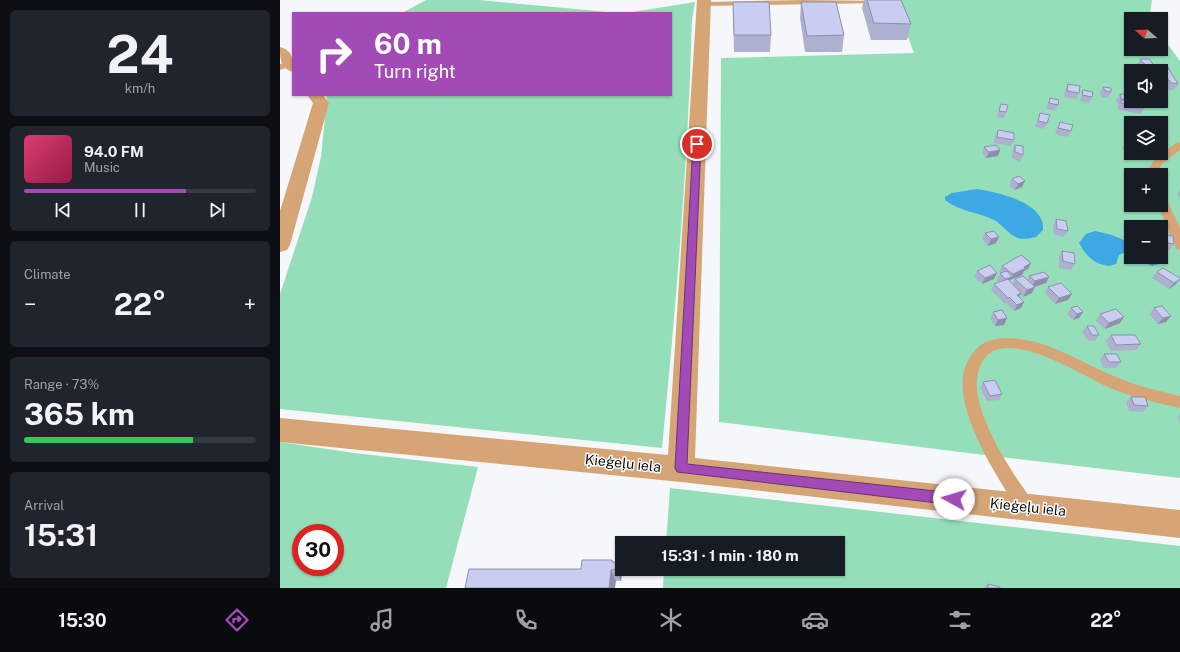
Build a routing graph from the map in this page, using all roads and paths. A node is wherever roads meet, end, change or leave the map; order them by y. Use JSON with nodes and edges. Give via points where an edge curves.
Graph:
{"nodes":[{"id":1,"x":885,"y":1,"type":"edge"},
{"id":2,"x":704,"y":2,"type":"edge"},
{"id":3,"x":280,"y":51,"type":"edge"},
{"id":4,"x":288,"y":66,"type":"edge"},
{"id":5,"x":316,"y":96,"type":"edge"},
{"id":6,"x":1180,"y":145,"type":"edge"},
{"id":7,"x":1154,"y":168,"type":"edge"},
{"id":8,"x":1167,"y":212,"type":"edge"},
{"id":9,"x":280,"y":246,"type":"edge"},
{"id":10,"x":1180,"y":246,"type":"edge"},
{"id":11,"x":1180,"y":402,"type":"edge"},
{"id":12,"x":280,"y":430,"type":"edge"},
{"id":13,"x":681,"y":468,"type":"junction"},
{"id":14,"x":1026,"y":507,"type":"junction"},
{"id":15,"x":1180,"y":524,"type":"edge"}],
"edges":[{"from":1,"to":2,"type":"lane"},
{"from":2,"to":13,"type":"street"},
{"from":3,"to":4,"type":"street"},
{"from":5,"to":9,"type":"street","via":[[321,102]]},
{"from":6,"to":7,"type":"lane"},
{"from":8,"to":10,"type":"lane"},
{"from":11,"to":14,"type":"lane","via":[[1122,386],[1030,346],[1000,344],[982,351],[971,367],[973,409],[999,464]]},
{"from":12,"to":13,"type":"street","name":"Ķieģeļu iela"},
{"from":13,"to":14,"type":"street","name":"Ķieģeļu iela"},
{"from":14,"to":15,"type":"street","name":"Ķieģeļu iela"}]}
